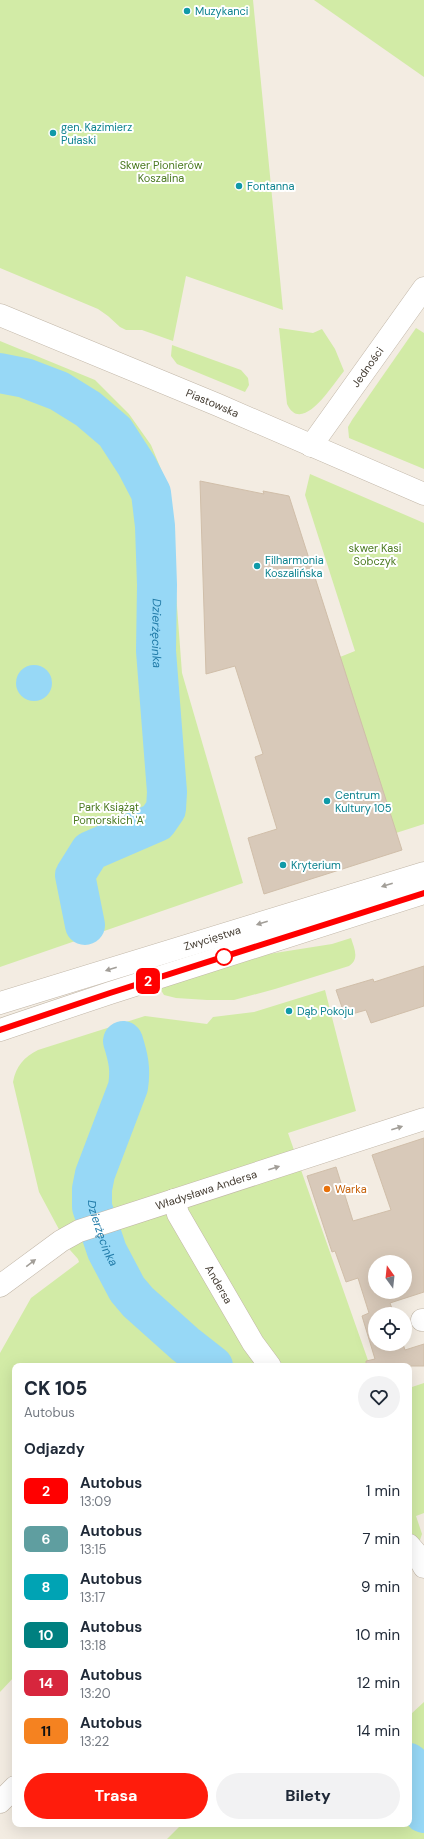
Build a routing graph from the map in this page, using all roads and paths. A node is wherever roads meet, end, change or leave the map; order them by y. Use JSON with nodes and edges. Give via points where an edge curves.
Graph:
{"nodes":[{"id":1,"x":424,"y":288,"type":"edge"},
{"id":2,"x":0,"y":315,"type":"edge"},
{"id":3,"x":311,"y":446,"type":"junction"},
{"id":4,"x":424,"y":494,"type":"edge"},
{"id":5,"x":424,"y":873,"type":"edge"},
{"id":6,"x":424,"y":893,"type":"edge"},
{"id":7,"x":0,"y":1003,"type":"edge"},
{"id":8,"x":0,"y":1030,"type":"edge"},
{"id":9,"x":424,"y":1119,"type":"edge"},
{"id":10,"x":174,"y":1200,"type":"junction"},
{"id":11,"x":0,"y":1286,"type":"edge"},
{"id":12,"x":268,"y":1363,"type":"edge"},
{"id":13,"x":12,"y":1790,"type":"edge"},
{"id":14,"x":0,"y":1802,"type":"edge"}],
"edges":[{"from":1,"to":3,"type":"street","name":"Jedności"},
{"from":2,"to":3,"type":"street","name":"Piastowska"},
{"from":3,"to":4,"type":"street","name":"Piastowska"},
{"from":5,"to":7,"type":"street","name":"Zwycięstwa","one_way":true},
{"from":6,"to":8,"type":"street","name":"Zwycięstwa","via":[[117,990]]},
{"from":10,"to":9,"type":"street","name":"Władysława Andersa","one_way":true},
{"from":11,"to":10,"type":"street","name":"Władysława Andersa","one_way":true,"via":[[61,1241],[79,1231]]},
{"from":10,"to":12,"type":"street","name":"Andersa","via":[[178,1214],[252,1343]]},
{"from":13,"to":14,"type":"street"}]}
